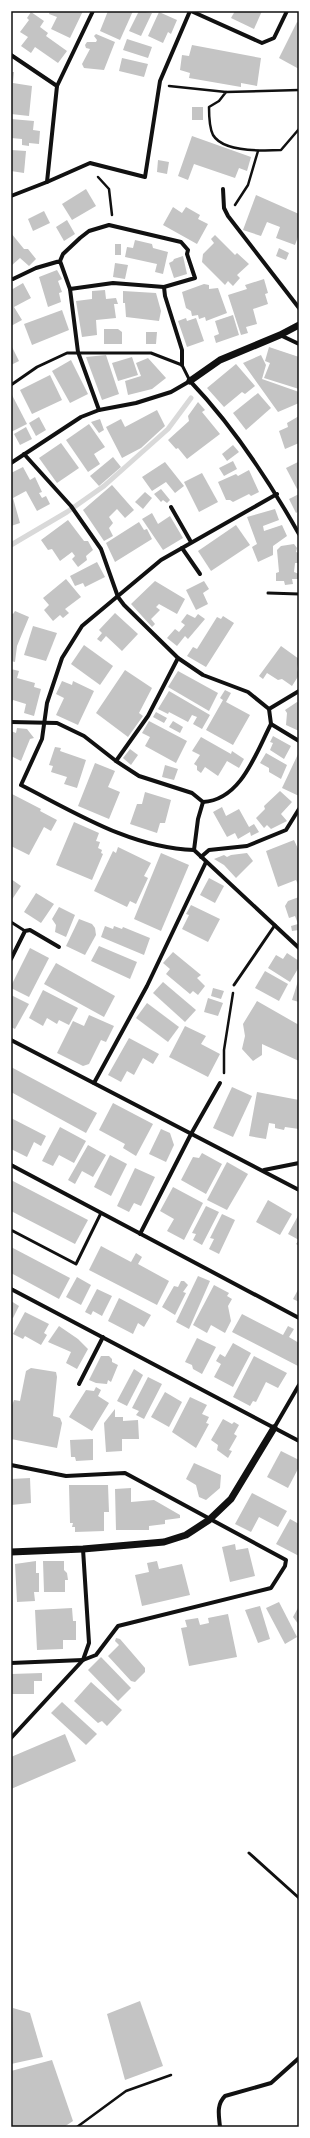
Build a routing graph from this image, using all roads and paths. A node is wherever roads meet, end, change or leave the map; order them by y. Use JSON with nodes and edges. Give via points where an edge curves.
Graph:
{"nodes":[{"id":1,"x":93,"y":11,"type":"edge"},
{"id":2,"x":191,"y":11,"type":"edge"},
{"id":3,"x":287,"y":11,"type":"edge"},
{"id":4,"x":11,"y":55,"type":"edge"},
{"id":5,"x":159,"y":84,"type":"junction"},
{"id":6,"x":57,"y":86,"type":"junction"},
{"id":7,"x":299,"y":90,"type":"edge"},
{"id":8,"x":226,"y":92,"type":"junction"},
{"id":9,"x":299,"y":129,"type":"edge"},
{"id":10,"x":258,"y":151,"type":"junction"},
{"id":11,"x":83,"y":166,"type":"junction"},
{"id":12,"x":47,"y":182,"type":"junction"},
{"id":13,"x":223,"y":189,"type":"dead end"},
{"id":14,"x":11,"y":196,"type":"edge"},
{"id":15,"x":228,"y":216,"type":"junction"},
{"id":16,"x":114,"y":225,"type":"junction"},
{"id":17,"x":60,"y":261,"type":"junction"},
{"id":18,"x":13,"y":279,"type":"dead end"},
{"id":19,"x":164,"y":287,"type":"junction"},
{"id":20,"x":70,"y":289,"type":"junction"},
{"id":21,"x":299,"y":308,"type":"edge"},
{"id":22,"x":299,"y":324,"type":"edge"},
{"id":23,"x":280,"y":335,"type":"junction"},
{"id":24,"x":299,"y":344,"type":"edge"},
{"id":25,"x":78,"y":352,"type":"junction"},
{"id":26,"x":182,"y":365,"type":"junction"},
{"id":27,"x":190,"y":381,"type":"junction"},
{"id":28,"x":11,"y":385,"type":"edge"},
{"id":29,"x":99,"y":410,"type":"junction"},
{"id":30,"x":24,"y":454,"type":"junction"},
{"id":31,"x":11,"y":463,"type":"edge"},
{"id":32,"x":277,"y":494,"type":"junction"},
{"id":33,"x":171,"y":507,"type":"dead end"},
{"id":34,"x":299,"y":534,"type":"edge"},
{"id":35,"x":191,"y":542,"type":"junction"},
{"id":36,"x":182,"y":548,"type":"junction"},
{"id":37,"x":200,"y":574,"type":"dead end"},
{"id":38,"x":268,"y":593,"type":"dead end"},
{"id":39,"x":299,"y":594,"type":"edge"},
{"id":40,"x":118,"y":597,"type":"junction"},
{"id":41,"x":178,"y":658,"type":"junction"},
{"id":42,"x":299,"y":692,"type":"edge"},
{"id":43,"x":269,"y":710,"type":"junction"},
{"id":44,"x":11,"y":722,"type":"edge"},
{"id":45,"x":44,"y":724,"type":"junction"},
{"id":46,"x":271,"y":724,"type":"junction"},
{"id":47,"x":299,"y":741,"type":"edge"},
{"id":48,"x":116,"y":761,"type":"junction"},
{"id":49,"x":203,"y":802,"type":"junction"},
{"id":50,"x":299,"y":810,"type":"edge"},
{"id":51,"x":194,"y":850,"type":"junction"},
{"id":52,"x":201,"y":857,"type":"junction"},
{"id":53,"x":206,"y":862,"type":"junction"},
{"id":54,"x":11,"y":922,"type":"edge"},
{"id":55,"x":275,"y":925,"type":"junction"},
{"id":56,"x":25,"y":931,"type":"junction"},
{"id":57,"x":59,"y":947,"type":"dead end"},
{"id":58,"x":299,"y":948,"type":"edge"},
{"id":59,"x":11,"y":959,"type":"edge"},
{"id":60,"x":234,"y":985,"type":"joint"},
{"id":61,"x":11,"y":1040,"type":"edge"},
{"id":62,"x":94,"y":1083,"type":"junction"},
{"id":63,"x":220,"y":1083,"type":"joint"},
{"id":64,"x":191,"y":1134,"type":"junction"},
{"id":65,"x":299,"y":1163,"type":"edge"},
{"id":66,"x":11,"y":1165,"type":"edge"},
{"id":67,"x":264,"y":1170,"type":"junction"},
{"id":68,"x":299,"y":1190,"type":"edge"},
{"id":69,"x":101,"y":1213,"type":"junction"},
{"id":70,"x":11,"y":1230,"type":"edge"},
{"id":71,"x":140,"y":1234,"type":"junction"},
{"id":72,"x":11,"y":1289,"type":"edge"},
{"id":73,"x":299,"y":1318,"type":"edge"},
{"id":74,"x":103,"y":1337,"type":"junction"},
{"id":75,"x":78,"y":1384,"type":"dead end"},
{"id":76,"x":299,"y":1385,"type":"edge"},
{"id":77,"x":274,"y":1428,"type":"junction"},
{"id":78,"x":299,"y":1441,"type":"edge"},
{"id":79,"x":11,"y":1465,"type":"edge"},
{"id":80,"x":209,"y":1520,"type":"junction"},
{"id":81,"x":83,"y":1549,"type":"junction"},
{"id":82,"x":11,"y":1552,"type":"edge"},
{"id":83,"x":83,"y":1660,"type":"junction"},
{"id":84,"x":11,"y":1663,"type":"edge"},
{"id":85,"x":11,"y":1738,"type":"edge"},
{"id":86,"x":249,"y":1853,"type":"dead end"},
{"id":87,"x":299,"y":1898,"type":"edge"},
{"id":88,"x":299,"y":2058,"type":"edge"},
{"id":89,"x":171,"y":2075,"type":"dead end"},
{"id":90,"x":77,"y":2127,"type":"edge"},
{"id":91,"x":220,"y":2127,"type":"edge"}],
"edges":[{"from":1,"to":6,"type":"street"},
{"from":2,"to":3,"type":"street","via":[[262,43],[274,38]]},
{"from":2,"to":5,"type":"street"},
{"from":4,"to":6,"type":"street"},
{"from":5,"to":8,"type":"path"},
{"from":5,"to":11,"type":"street","via":[[145,178],[90,163]]},
{"from":6,"to":12,"type":"street"},
{"from":7,"to":8,"type":"path"},
{"from":8,"to":10,"type":"path","via":[[219,101],[209,107],[213,134],[218,141],[246,151]]},
{"from":9,"to":10,"type":"path","via":[[280,150]]},
{"from":10,"to":15,"type":"path","via":[[248,185]]},
{"from":11,"to":12,"type":"street"},
{"from":11,"to":16,"type":"path","via":[[109,189]]},
{"from":12,"to":14,"type":"street"},
{"from":13,"to":15,"type":"street","via":[[224,208]]},
{"from":15,"to":21,"type":"street"},
{"from":16,"to":17,"type":"street","via":[[89,231],[62,254]]},
{"from":16,"to":19,"type":"street","via":[[181,242],[188,250],[195,278]]},
{"from":17,"to":18,"type":"street","via":[[36,268]]},
{"from":17,"to":20,"type":"street"},
{"from":19,"to":20,"type":"street","via":[[113,283]]},
{"from":19,"to":26,"type":"street","via":[[182,350]]},
{"from":20,"to":25,"type":"street"},
{"from":22,"to":23,"type":"street"},
{"from":23,"to":24,"type":"street"},
{"from":23,"to":27,"type":"street","via":[[220,360]]},
{"from":25,"to":26,"type":"lane","via":[[151,352]]},
{"from":25,"to":28,"type":"lane","via":[[67,352],[37,367]]},
{"from":25,"to":29,"type":"street"},
{"from":26,"to":27,"type":"lane"},
{"from":27,"to":29,"type":"street","via":[[171,392],[136,403]]},
{"from":27,"to":32,"type":"street","via":[[258,464]]},
{"from":29,"to":30,"type":"street","via":[[81,417]]},
{"from":30,"to":31,"type":"street"},
{"from":30,"to":40,"type":"street","via":[[76,513],[101,549]]},
{"from":32,"to":34,"type":"street"},
{"from":32,"to":35,"type":"street"},
{"from":33,"to":35,"type":"street"},
{"from":35,"to":36,"type":"street"},
{"from":36,"to":37,"type":"street"},
{"from":36,"to":40,"type":"street","via":[[161,560]]},
{"from":38,"to":39,"type":"lane"},
{"from":40,"to":41,"type":"street"},
{"from":40,"to":45,"type":"street","via":[[82,626],[66,652],[47,703]]},
{"from":41,"to":43,"type":"street","via":[[204,675],[248,692]]},
{"from":41,"to":48,"type":"street","via":[[148,716]]},
{"from":42,"to":43,"type":"street"},
{"from":43,"to":46,"type":"street"},
{"from":44,"to":45,"type":"street"},
{"from":45,"to":48,"type":"street","via":[[57,724],[84,736]]},
{"from":45,"to":51,"type":"street","via":[[42,739],[21,785],[123,836],[179,850]]},
{"from":46,"to":47,"type":"street"},
{"from":46,"to":49,"type":"street","via":[[242,778],[229,793],[215,801]]},
{"from":48,"to":49,"type":"street","via":[[138,776],[192,793]]},
{"from":49,"to":51,"type":"street"},
{"from":50,"to":52,"type":"street","via":[[286,830],[247,846],[209,850]]},
{"from":51,"to":52,"type":"street"},
{"from":52,"to":53,"type":"street"},
{"from":53,"to":55,"type":"street"},
{"from":53,"to":62,"type":"street","via":[[146,986]]},
{"from":54,"to":56,"type":"lane"},
{"from":55,"to":58,"type":"street"},
{"from":55,"to":60,"type":"lane"},
{"from":56,"to":57,"type":"street","via":[[30,930]]},
{"from":56,"to":59,"type":"street"},
{"from":60,"to":63,"type":"path","via":[[224,1050],[225,1071]]},
{"from":61,"to":62,"type":"street"},
{"from":62,"to":64,"type":"street"},
{"from":63,"to":64,"type":"street"},
{"from":64,"to":67,"type":"street"},
{"from":64,"to":71,"type":"street"},
{"from":65,"to":67,"type":"street"},
{"from":66,"to":69,"type":"street"},
{"from":67,"to":68,"type":"street"},
{"from":69,"to":70,"type":"lane","via":[[76,1264]]},
{"from":69,"to":71,"type":"street"},
{"from":71,"to":73,"type":"street"},
{"from":72,"to":74,"type":"street"},
{"from":74,"to":75,"type":"street"},
{"from":74,"to":77,"type":"street"},
{"from":76,"to":77,"type":"street"},
{"from":77,"to":78,"type":"street"},
{"from":77,"to":80,"type":"street","via":[[230,1498]]},
{"from":79,"to":80,"type":"street","via":[[66,1476],[125,1473]]},
{"from":80,"to":81,"type":"street","via":[[186,1535],[164,1542]]},
{"from":80,"to":83,"type":"street","via":[[224,1525],[286,1560],[271,1588],[118,1626],[96,1655]]},
{"from":81,"to":82,"type":"street"},
{"from":81,"to":83,"type":"street","via":[[89,1643]]},
{"from":83,"to":84,"type":"street"},
{"from":83,"to":85,"type":"street"},
{"from":86,"to":87,"type":"lane"},
{"from":88,"to":91,"type":"street","via":[[271,2083],[225,2096],[220,2101]]},
{"from":89,"to":90,"type":"path","via":[[126,2091]]}]}
